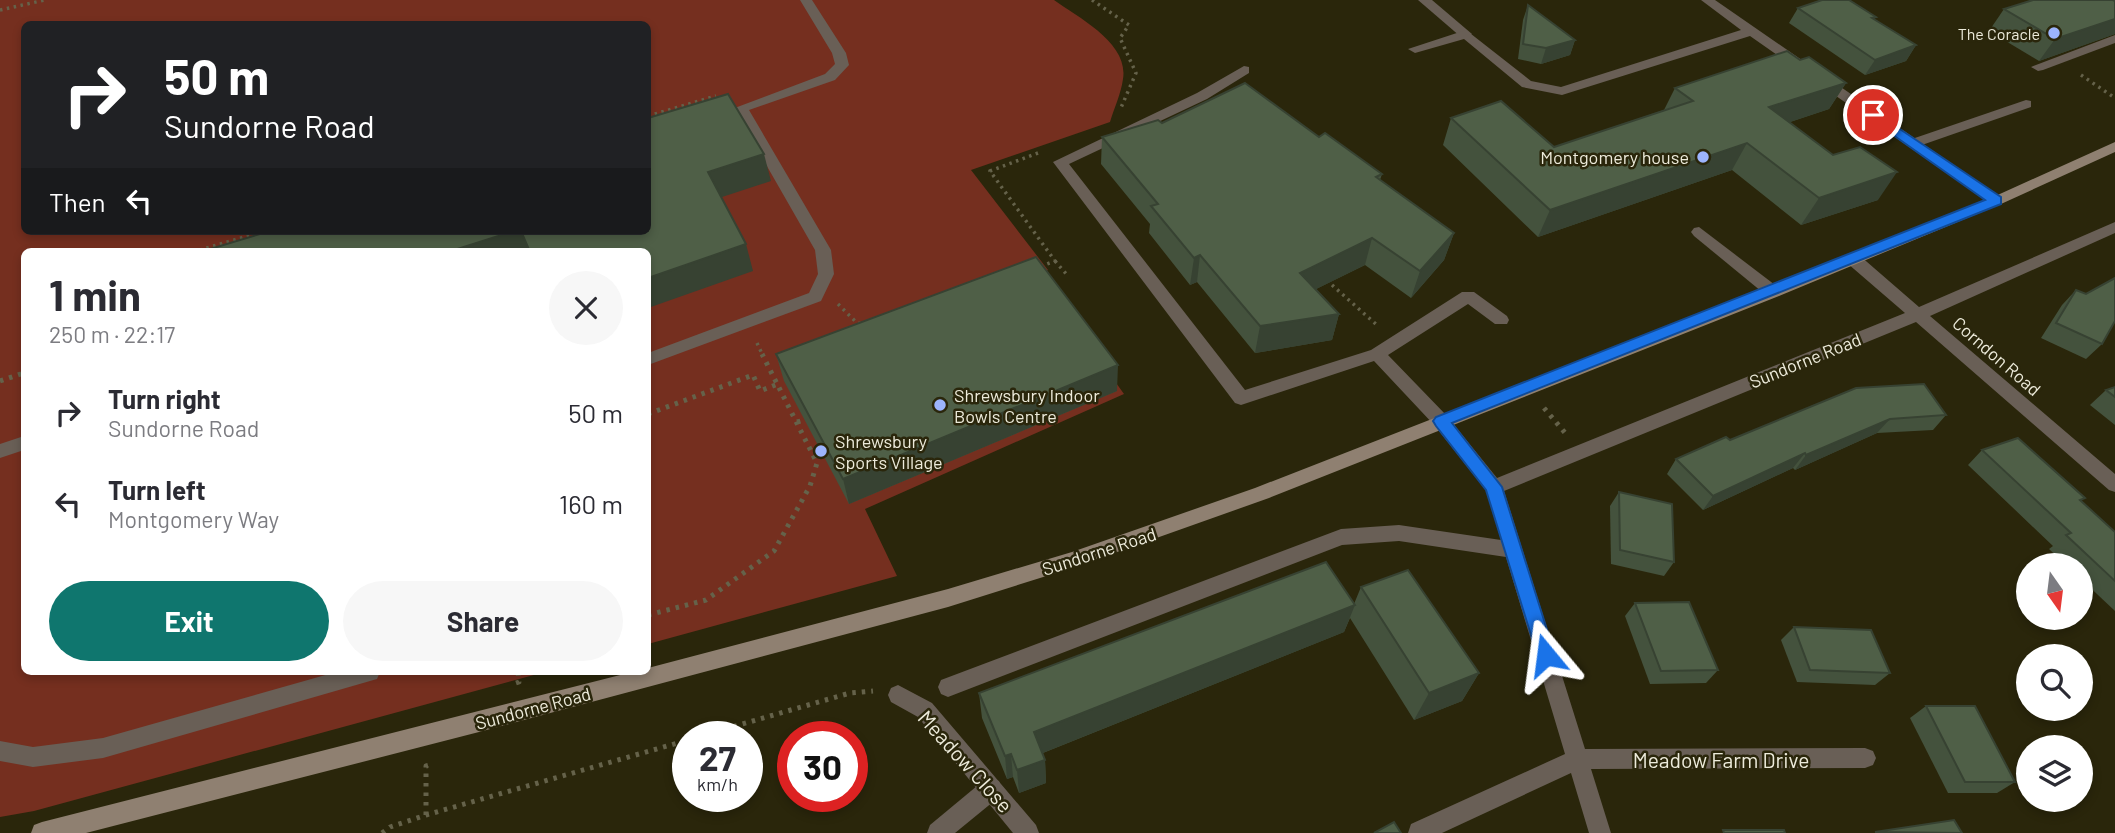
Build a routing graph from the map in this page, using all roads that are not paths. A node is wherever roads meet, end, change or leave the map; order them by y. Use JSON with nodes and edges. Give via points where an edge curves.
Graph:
{"nodes":[{"id":1,"x":806,"y":0,"type":"edge"},
{"id":2,"x":1424,"y":0,"type":"edge"},
{"id":3,"x":1707,"y":0,"type":"edge"},
{"id":4,"x":1751,"y":31,"type":"junction"},
{"id":5,"x":1466,"y":34,"type":"junction"},
{"id":6,"x":2108,"y":42,"type":"edge"},
{"id":7,"x":1415,"y":49,"type":"dead end"},
{"id":8,"x":2115,"y":53,"type":"edge"},
{"id":9,"x":2038,"y":67,"type":"dead end"},
{"id":10,"x":1244,"y":70,"type":"dead end"},
{"id":11,"x":2026,"y":104,"type":"dead end"},
{"id":12,"x":741,"y":109,"type":"junction"},
{"id":13,"x":718,"y":116,"type":"edge"},
{"id":14,"x":1914,"y":143,"type":"junction"},
{"id":15,"x":2115,"y":145,"type":"edge"},
{"id":16,"x":1996,"y":201,"type":"junction"},
{"id":17,"x":2115,"y":227,"type":"edge"},
{"id":18,"x":1699,"y":232,"type":"dead end"},
{"id":19,"x":1853,"y":259,"type":"junction"},
{"id":20,"x":1773,"y":292,"type":"junction"},
{"id":21,"x":1917,"y":315,"type":"junction"},
{"id":22,"x":1501,"y":320,"type":"dead end"},
{"id":23,"x":1377,"y":354,"type":"junction"},
{"id":24,"x":651,"y":358,"type":"edge"},
{"id":25,"x":1441,"y":421,"type":"junction"},
{"id":26,"x":21,"y":444,"type":"edge"},
{"id":27,"x":0,"y":451,"type":"edge"},
{"id":28,"x":2115,"y":485,"type":"edge"},
{"id":29,"x":1494,"y":487,"type":"junction"},
{"id":30,"x":1515,"y":550,"type":"junction"},
{"id":31,"x":359,"y":675,"type":"edge"},
{"id":32,"x":948,"y":687,"type":"dead end"},
{"id":33,"x":898,"y":695,"type":"road end"},
{"id":34,"x":0,"y":751,"type":"edge"},
{"id":35,"x":1865,"y":758,"type":"dead end"},
{"id":36,"x":1577,"y":759,"type":"junction"},
{"id":37,"x":991,"y":789,"type":"junction"},
{"id":38,"x":1419,"y":832,"type":"edge"},
{"id":39,"x":42,"y":833,"type":"edge"},
{"id":40,"x":938,"y":833,"type":"edge"},
{"id":41,"x":1028,"y":833,"type":"edge"},
{"id":42,"x":1600,"y":833,"type":"edge"}],
"edges":[{"from":1,"to":12,"type":"street","via":[[842,65],[830,76]]},
{"from":2,"to":5,"type":"street"},
{"from":3,"to":4,"type":"street"},
{"from":4,"to":5,"type":"street","via":[[1562,91],[1527,84]]},
{"from":4,"to":14,"type":"street"},
{"from":5,"to":7,"type":"street"},
{"from":6,"to":8,"type":"street"},
{"from":6,"to":9,"type":"street"},
{"from":10,"to":23,"type":"street","via":[[1202,96],[1060,162],[1241,398]]},
{"from":11,"to":14,"type":"street"},
{"from":12,"to":13,"type":"street"},
{"from":12,"to":24,"type":"street","via":[[823,250],[826,274],[815,297]]},
{"from":14,"to":16,"type":"street"},
{"from":15,"to":16,"type":"main road","name":"Sundorne Road"},
{"from":16,"to":19,"type":"main road","name":"Sundorne Road"},
{"from":17,"to":21,"type":"street","name":"Sundorne Road"},
{"from":18,"to":20,"type":"street"},
{"from":19,"to":20,"type":"main road","name":"Sundorne Road"},
{"from":19,"to":21,"type":"street","name":"Corndon Road"},
{"from":20,"to":25,"type":"main road","name":"Sundorne Road"},
{"from":21,"to":28,"type":"street","name":"Corndon Road"},
{"from":21,"to":29,"type":"street","name":"Sundorne Road"},
{"from":22,"to":23,"type":"street","via":[[1468,296]]},
{"from":23,"to":25,"type":"street"},
{"from":25,"to":29,"type":"street"},
{"from":25,"to":39,"type":"main road","name":"Sundorne Road","via":[[1169,528],[948,598]]},
{"from":26,"to":27,"type":"street"},
{"from":29,"to":30,"type":"street"},
{"from":30,"to":32,"type":"street","via":[[1399,533],[1341,537]]},
{"from":30,"to":36,"type":"street"},
{"from":31,"to":34,"type":"street","via":[[103,748],[33,757]]},
{"from":33,"to":37,"type":"street","name":"Meadow Close","via":[[925,710]]},
{"from":35,"to":36,"type":"street","name":"Meadow Farm Drive"},
{"from":36,"to":38,"type":"street"},
{"from":36,"to":42,"type":"street"},
{"from":37,"to":40,"type":"street"},
{"from":37,"to":41,"type":"street","name":"Meadow Close"}]}
